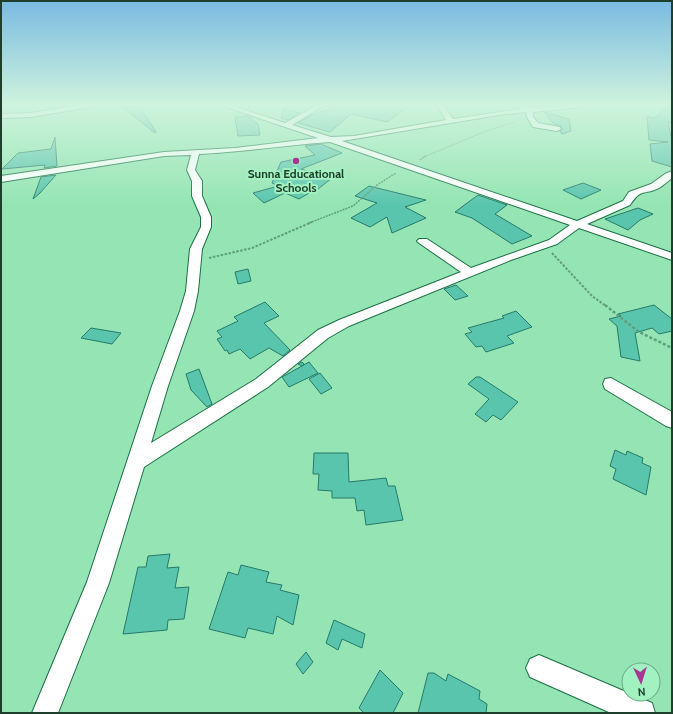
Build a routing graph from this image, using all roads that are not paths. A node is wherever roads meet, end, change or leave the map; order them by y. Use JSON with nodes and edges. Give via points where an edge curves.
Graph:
{"nodes":[{"id":1,"x":327,"y":138,"type":"edge"},
{"id":2,"x":350,"y":138,"type":"edge"},
{"id":3,"x":332,"y":140,"type":"junction"},
{"id":4,"x":196,"y":152,"type":"junction"},
{"id":5,"x":672,"y":174,"type":"edge"},
{"id":6,"x":1,"y":179,"type":"edge"},
{"id":7,"x":578,"y":224,"type":"junction"},
{"id":8,"x":423,"y":241,"type":"dead end"},
{"id":9,"x":672,"y":257,"type":"edge"},
{"id":10,"x":471,"y":273,"type":"junction"},
{"id":11,"x":611,"y":384,"type":"dead end"},
{"id":12,"x":672,"y":421,"type":"edge"},
{"id":13,"x":136,"y":462,"type":"junction"},
{"id":14,"x":538,"y":668,"type":"dead end"},
{"id":15,"x":45,"y":713,"type":"edge"},
{"id":16,"x":642,"y":713,"type":"edge"}],
"edges":[{"from":1,"to":3,"type":"street"},
{"from":2,"to":3,"type":"street"},
{"from":3,"to":4,"type":"street"},
{"from":3,"to":7,"type":"street"},
{"from":4,"to":6,"type":"street","via":[[149,156]]},
{"from":4,"to":13,"type":"street","via":[[191,170],[197,181],[197,196],[206,217],[206,227],[196,249],[192,291],[187,311]]},
{"from":5,"to":7,"type":"street","via":[[659,184],[638,190],[629,197],[627,203]]},
{"from":7,"to":9,"type":"street"},
{"from":7,"to":10,"type":"street","via":[[553,242]]},
{"from":8,"to":10,"type":"street"},
{"from":10,"to":13,"type":"street","via":[[344,323],[323,334],[262,383]]},
{"from":11,"to":12,"type":"street"},
{"from":13,"to":15,"type":"street","via":[[98,583]]},
{"from":14,"to":16,"type":"street"}]}
